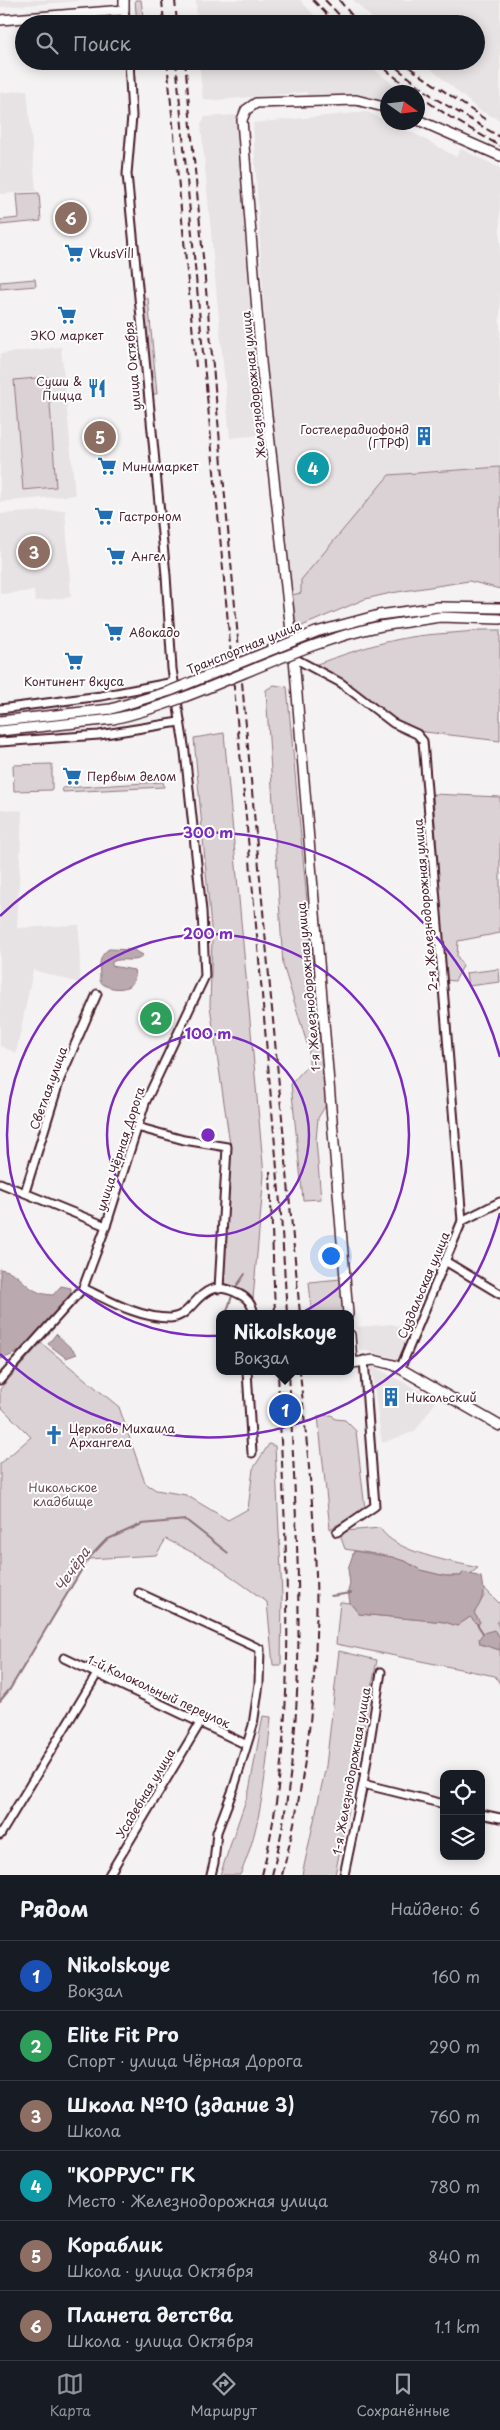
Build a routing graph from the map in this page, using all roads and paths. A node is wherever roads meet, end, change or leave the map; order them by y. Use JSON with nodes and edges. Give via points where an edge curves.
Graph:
{"nodes":[{"id":1,"x":124,"y":0,"type":"edge"},
{"id":2,"x":124,"y":10,"type":"junction"},
{"id":3,"x":62,"y":15,"type":"edge"},
{"id":4,"x":125,"y":15,"type":"edge"},
{"id":5,"x":15,"y":19,"type":"edge"},
{"id":6,"x":0,"y":20,"type":"edge"},
{"id":7,"x":129,"y":70,"type":"edge"},
{"id":8,"x":380,"y":106,"type":"edge"},
{"id":9,"x":425,"y":123,"type":"edge"},
{"id":10,"x":500,"y":156,"type":"edge"},
{"id":11,"x":500,"y":608,"type":"edge"},
{"id":12,"x":500,"y":619,"type":"edge"},
{"id":13,"x":294,"y":658,"type":"junction"},
{"id":14,"x":174,"y":682,"type":"junction"},
{"id":15,"x":0,"y":709,"type":"edge"},
{"id":16,"x":0,"y":721,"type":"edge"},
{"id":17,"x":179,"y":722,"type":"junction"},
{"id":18,"x":0,"y":731,"type":"edge"},
{"id":19,"x":0,"y":742,"type":"edge"},
{"id":20,"x":97,"y":994,"type":"dead end"},
{"id":21,"x":137,"y":1127,"type":"junction"},
{"id":22,"x":0,"y":1183,"type":"edge"},
{"id":23,"x":25,"y":1192,"type":"junction"},
{"id":24,"x":500,"y":1202,"type":"edge"},
{"id":25,"x":462,"y":1221,"type":"junction"},
{"id":26,"x":106,"y":1226,"type":"junction"},
{"id":27,"x":446,"y":1261,"type":"junction"},
{"id":28,"x":84,"y":1288,"type":"junction"},
{"id":29,"x":219,"y":1289,"type":"junction"},
{"id":30,"x":500,"y":1294,"type":"edge"},
{"id":31,"x":254,"y":1310,"type":"edge"},
{"id":32,"x":348,"y":1310,"type":"edge"},
{"id":33,"x":364,"y":1360,"type":"junction"},
{"id":34,"x":354,"y":1362,"type":"edge"},
{"id":35,"x":400,"y":1368,"type":"junction"},
{"id":36,"x":247,"y":1375,"type":"edge"},
{"id":37,"x":0,"y":1380,"type":"edge"},
{"id":38,"x":500,"y":1426,"type":"edge"},
{"id":39,"x":252,"y":1452,"type":"dead end"},
{"id":40,"x":337,"y":1532,"type":"dead end"},
{"id":41,"x":139,"y":1593,"type":"dead end"},
{"id":42,"x":64,"y":1658,"type":"dead end"},
{"id":43,"x":381,"y":1672,"type":"dead end"},
{"id":44,"x":97,"y":1674,"type":"junction"},
{"id":45,"x":200,"y":1723,"type":"junction"},
{"id":46,"x":245,"y":1744,"type":"junction"},
{"id":47,"x":363,"y":1784,"type":"junction"},
{"id":48,"x":440,"y":1803,"type":"edge"},
{"id":49,"x":485,"y":1815,"type":"edge"},
{"id":50,"x":500,"y":1818,"type":"edge"},
{"id":51,"x":0,"y":1835,"type":"edge"},
{"id":52,"x":109,"y":1875,"type":"edge"},
{"id":53,"x":210,"y":1875,"type":"edge"},
{"id":54,"x":344,"y":1875,"type":"edge"}],
"edges":[{"from":1,"to":2,"type":"street"},
{"from":2,"to":3,"type":"street"},
{"from":2,"to":4,"type":"street"},
{"from":5,"to":6,"type":"street"},
{"from":7,"to":14,"type":"street","name":"улица Октября","via":[[132,116],[127,174]]},
{"from":8,"to":13,"type":"street","name":"Железнодорожная улица","via":[[356,100],[321,99],[256,103],[246,110],[242,120],[260,343]]},
{"from":9,"to":10,"type":"street"},
{"from":11,"to":16,"type":"street","name":"Транспортная улица","bridge":true,"via":[[438,607],[379,615],[316,632],[170,691],[111,708]]},
{"from":12,"to":18,"type":"street","name":"Транспортная улица","bridge":true,"via":[[440,617],[381,626],[320,642],[151,709],[113,719]]},
{"from":13,"to":25,"type":"street","name":"2-я Железнодорожная улица","via":[[341,683],[393,723],[417,734],[423,741]]},
{"from":13,"to":32,"type":"street","name":"1-я Железнодорожная улица"},
{"from":14,"to":15,"type":"street","via":[[101,696]]},
{"from":14,"to":17,"type":"street","name":"улица Чёрная Дорога"},
{"from":17,"to":19,"type":"street","via":[[99,734]]},
{"from":17,"to":21,"type":"street","name":"улица Чёрная Дорога","via":[[202,911],[205,976],[144,1104]]},
{"from":20,"to":23,"type":"street","name":"Светлая улица","via":[[60,1079]]},
{"from":21,"to":26,"type":"street","name":"улица Чёрная Дорога"},
{"from":21,"to":29,"type":"street","via":[[227,1147]]},
{"from":22,"to":23,"type":"street"},
{"from":23,"to":26,"type":"street"},
{"from":24,"to":25,"type":"street","name":"Суздальская улица"},
{"from":25,"to":27,"type":"street","name":"Суздальская улица"},
{"from":26,"to":28,"type":"street","name":"улица Чёрная Дорога"},
{"from":27,"to":30,"type":"street"},
{"from":27,"to":35,"type":"street","name":"Суздальская улица"},
{"from":28,"to":29,"type":"street","via":[[127,1309],[170,1318],[185,1312],[202,1294]]},
{"from":28,"to":37,"type":"street","name":"улица Чёрная Дорога"},
{"from":29,"to":31,"type":"street","via":[[244,1297]]},
{"from":33,"to":34,"type":"street"},
{"from":33,"to":35,"type":"street","via":[[381,1361]]},
{"from":33,"to":40,"type":"street","via":[[375,1506]]},
{"from":35,"to":38,"type":"street"},
{"from":36,"to":39,"type":"street"},
{"from":41,"to":46,"type":"street","via":[[260,1649],[253,1725]]},
{"from":42,"to":44,"type":"street","name":"1-й Колокольный переулок"},
{"from":43,"to":47,"type":"street","name":"1-я Железнодорожная улица"},
{"from":44,"to":45,"type":"street","name":"1-й Колокольный переулок"},
{"from":44,"to":51,"type":"street"},
{"from":45,"to":46,"type":"street","name":"1-й Колокольный переулок"},
{"from":45,"to":52,"type":"street","name":"Усадебная улица"},
{"from":46,"to":53,"type":"street","via":[[234,1787],[217,1832]]},
{"from":47,"to":48,"type":"street"},
{"from":47,"to":54,"type":"street","name":"1-я Железнодорожная улица"},
{"from":49,"to":50,"type":"street"}]}
